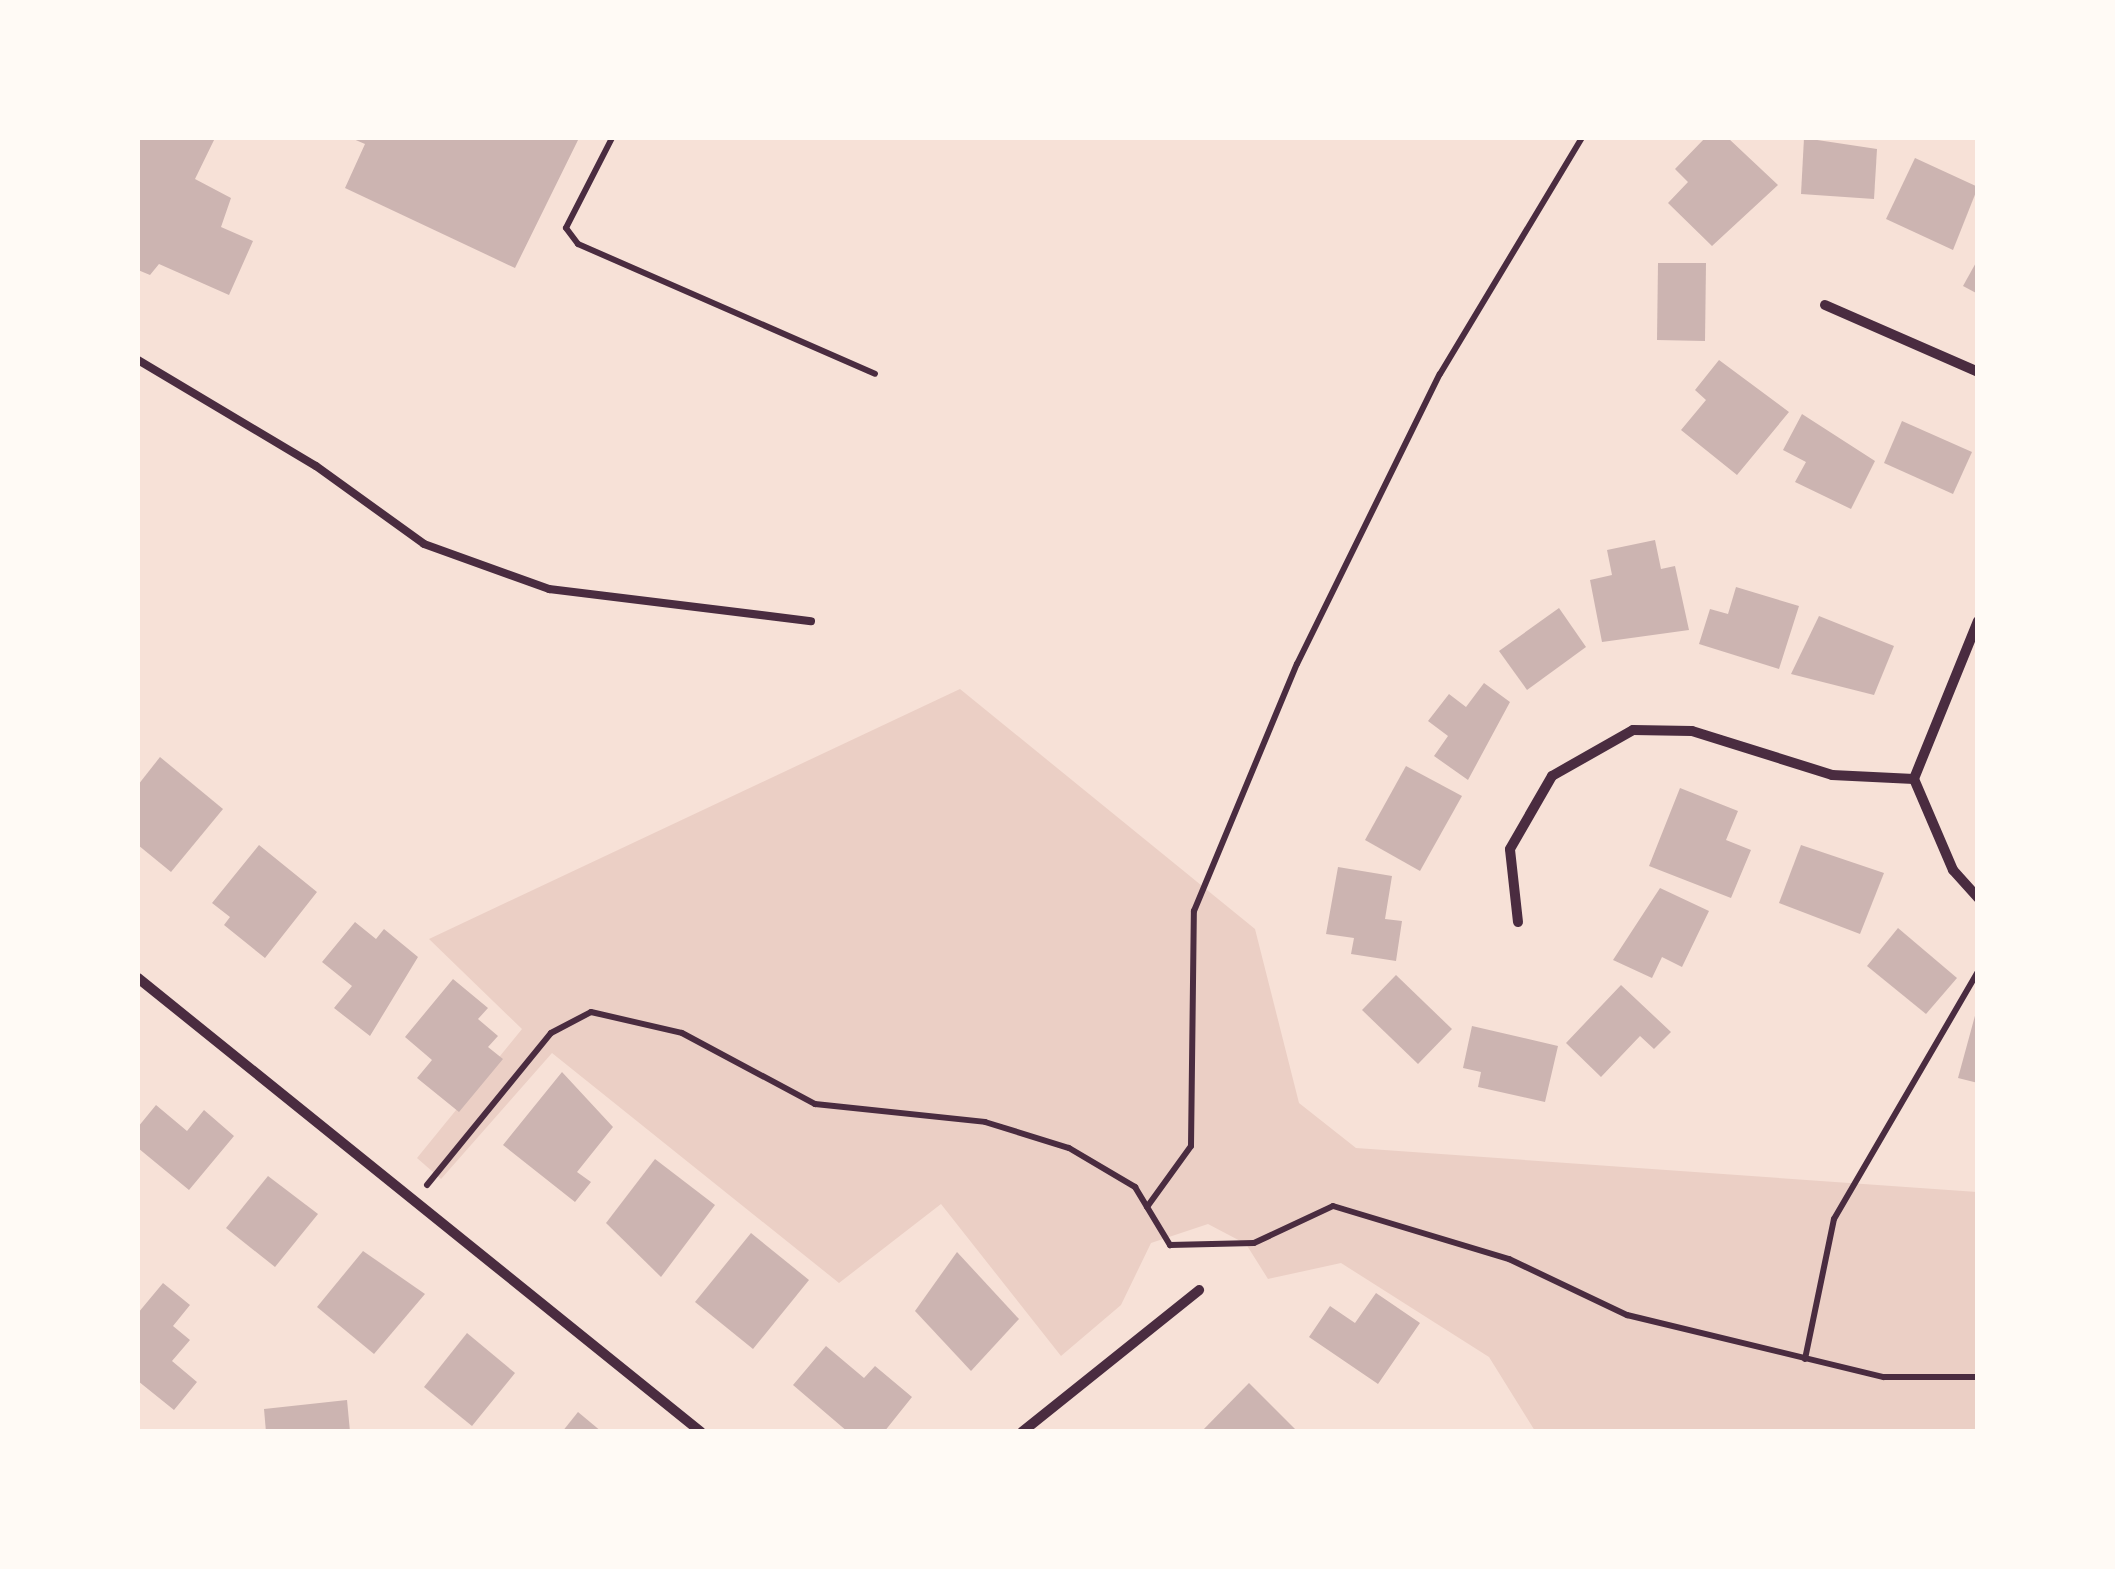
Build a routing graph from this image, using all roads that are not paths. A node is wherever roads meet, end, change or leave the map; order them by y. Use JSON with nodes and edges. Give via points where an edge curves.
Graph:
{"nodes":[{"id":1,"x":1825,"y":305,"type":"dead end"},
{"id":2,"x":138,"y":360,"type":"edge"},
{"id":3,"x":1978,"y":372,"type":"edge"},
{"id":4,"x":811,"y":621,"type":"dead end"},
{"id":5,"x":1978,"y":622,"type":"edge"},
{"id":6,"x":1914,"y":779,"type":"junction"},
{"id":7,"x":1978,"y":898,"type":"edge"},
{"id":8,"x":1518,"y":922,"type":"dead end"},
{"id":9,"x":138,"y":978,"type":"edge"},
{"id":10,"x":1199,"y":1290,"type":"dead end"},
{"id":11,"x":701,"y":1432,"type":"edge"},
{"id":12,"x":1022,"y":1432,"type":"edge"}],
"edges":[{"from":1,"to":3,"type":"street"},
{"from":2,"to":4,"type":"lane","via":[[316,466],[424,544],[549,590]]},
{"from":5,"to":6,"type":"street"},
{"from":6,"to":7,"type":"street","via":[[1953,870]]},
{"from":6,"to":8,"type":"street","via":[[1832,775],[1692,730],[1633,730],[1552,776],[1510,849]]},
{"from":9,"to":11,"type":"street"},
{"from":10,"to":12,"type":"street"}]}
